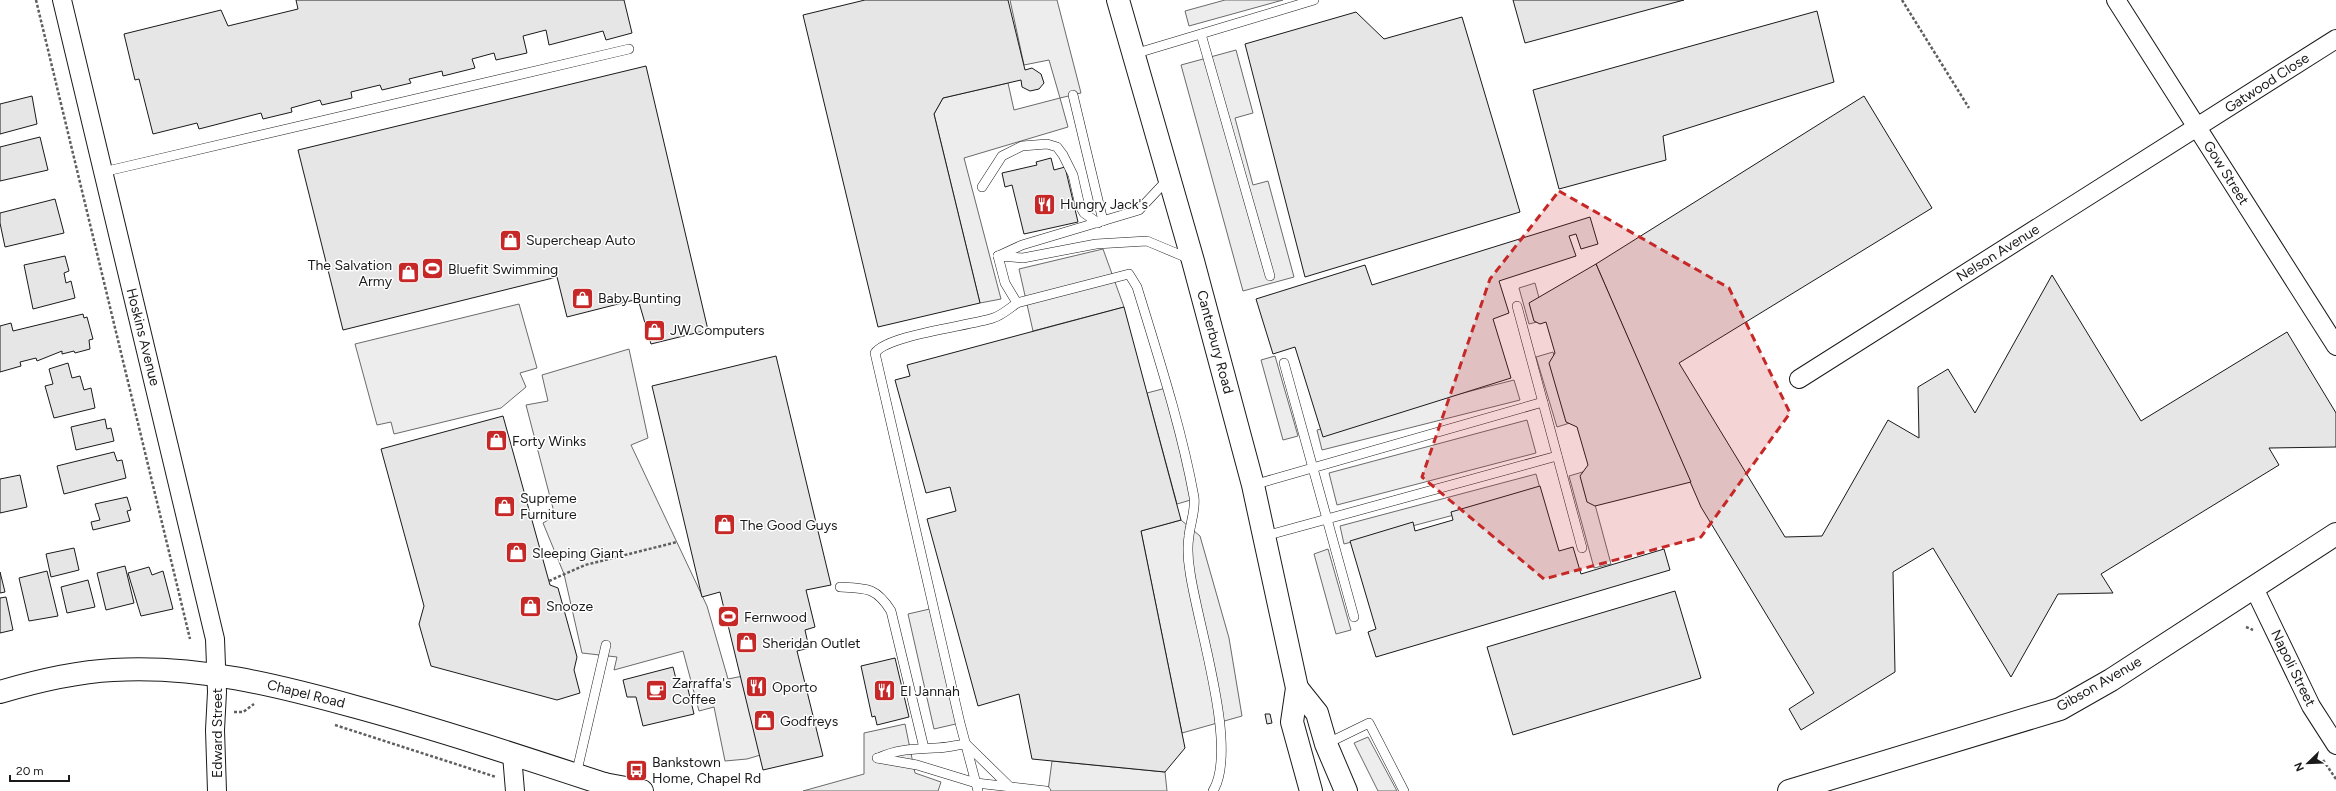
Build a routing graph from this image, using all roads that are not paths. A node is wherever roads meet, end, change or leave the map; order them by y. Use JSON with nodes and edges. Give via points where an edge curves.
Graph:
{"nodes":[{"id":1,"x":62,"y":0,"type":"edge"},
{"id":2,"x":1118,"y":0,"type":"edge"},
{"id":3,"x":1314,"y":0,"type":"edge"},
{"id":4,"x":2116,"y":0,"type":"edge"},
{"id":5,"x":1201,"y":34,"type":"junction"},
{"id":6,"x":2336,"y":39,"type":"edge"},
{"id":7,"x":629,"y":50,"type":"dead end"},
{"id":8,"x":1133,"y":54,"type":"junction"},
{"id":9,"x":1073,"y":95,"type":"dead end"},
{"id":10,"x":2198,"y":128,"type":"junction"},
{"id":11,"x":103,"y":172,"type":"junction"},
{"id":12,"x":1169,"y":178,"type":"junction"},
{"id":13,"x":982,"y":187,"type":"dead end"},
{"id":14,"x":1101,"y":222,"type":"junction"},
{"id":15,"x":998,"y":256,"type":"junction"},
{"id":16,"x":1193,"y":260,"type":"junction"},
{"id":17,"x":1270,"y":276,"type":"dead end"},
{"id":18,"x":1017,"y":303,"type":"junction"},
{"id":19,"x":1517,"y":306,"type":"dead end"},
{"id":20,"x":2336,"y":346,"type":"edge"},
{"id":21,"x":1284,"y":363,"type":"dead end"},
{"id":22,"x":1799,"y":379,"type":"dead end"},
{"id":23,"x":1543,"y":402,"type":"junction"},
{"id":24,"x":1557,"y":456,"type":"junction"},
{"id":25,"x":1313,"y":467,"type":"junction"},
{"id":26,"x":1253,"y":485,"type":"junction"},
{"id":27,"x":1327,"y":519,"type":"junction"},
{"id":28,"x":2336,"y":534,"type":"edge"},
{"id":29,"x":1265,"y":536,"type":"junction"},
{"id":30,"x":1582,"y":548,"type":"dead end"},
{"id":31,"x":840,"y":586,"type":"dead end"},
{"id":32,"x":2254,"y":588,"type":"junction"},
{"id":33,"x":1354,"y":617,"type":"dead end"},
{"id":34,"x":606,"y":645,"type":"dead end"},
{"id":35,"x":217,"y":675,"type":"junction"},
{"id":36,"x":1297,"y":688,"type":"junction"},
{"id":37,"x":0,"y":692,"type":"edge"},
{"id":38,"x":966,"y":744,"type":"junction"},
{"id":39,"x":1326,"y":744,"type":"junction"},
{"id":40,"x":2336,"y":745,"type":"edge"},
{"id":41,"x":924,"y":748,"type":"junction"},
{"id":42,"x":1300,"y":753,"type":"junction"},
{"id":43,"x":512,"y":754,"type":"junction"},
{"id":44,"x":576,"y":775,"type":"junction"},
{"id":45,"x":515,"y":787,"type":"edge"},
{"id":46,"x":977,"y":787,"type":"edge"},
{"id":47,"x":611,"y":788,"type":"edge"},
{"id":48,"x":1012,"y":789,"type":"edge"},
{"id":49,"x":217,"y":791,"type":"edge"},
{"id":50,"x":642,"y":791,"type":"edge"},
{"id":51,"x":1046,"y":791,"type":"edge"},
{"id":52,"x":1213,"y":791,"type":"edge"},
{"id":53,"x":1295,"y":791,"type":"edge"},
{"id":54,"x":1311,"y":791,"type":"edge"},
{"id":55,"x":1346,"y":791,"type":"edge"},
{"id":56,"x":1404,"y":791,"type":"edge"},
{"id":57,"x":1789,"y":791,"type":"edge"}],
"edges":[{"from":1,"to":11,"type":"street","name":"Hoskins Avenue"},
{"from":2,"to":8,"type":"main road","name":"Canterbury Road"},
{"from":3,"to":5,"type":"lane"},
{"from":4,"to":10,"type":"street","name":"Gow Street"},
{"from":5,"to":8,"type":"lane"},
{"from":5,"to":17,"type":"lane"},
{"from":6,"to":10,"type":"street","name":"Gatwood Close"},
{"from":7,"to":11,"type":"lane"},
{"from":8,"to":12,"type":"main road","name":"Canterbury Road"},
{"from":9,"to":14,"type":"lane"},
{"from":10,"to":20,"type":"street","name":"Gow Street"},
{"from":10,"to":22,"type":"street","name":"Nelson Avenue"},
{"from":11,"to":35,"type":"street","name":"Hoskins Avenue","via":[[204,590],[215,639]]},
{"from":12,"to":14,"type":"lane","via":[[1139,210]]},
{"from":12,"to":16,"type":"main road","name":"Canterbury Road"},
{"from":13,"to":14,"type":"lane","via":[[1002,156],[1022,146],[1046,144],[1057,147],[1073,175],[1084,213]]},
{"from":14,"to":15,"type":"lane","via":[[1022,245]]},
{"from":15,"to":16,"type":"lane","via":[[1023,258],[1096,244],[1147,242]]},
{"from":15,"to":18,"type":"lane","via":[[1005,283]]},
{"from":16,"to":26,"type":"main road","name":"Canterbury Road"},
{"from":18,"to":38,"type":"lane","via":[[995,318],[896,340],[879,347],[875,352]]},
{"from":18,"to":52,"type":"lane","via":[[1129,274],[1137,287],[1182,443],[1194,499],[1188,557],[1197,616],[1216,696],[1223,752],[1218,784]]},
{"from":19,"to":23,"type":"lane"},
{"from":21,"to":25,"type":"lane"},
{"from":23,"to":24,"type":"lane"},
{"from":23,"to":25,"type":"lane"},
{"from":24,"to":27,"type":"lane"},
{"from":24,"to":30,"type":"lane"},
{"from":25,"to":26,"type":"lane"},
{"from":25,"to":27,"type":"lane"},
{"from":26,"to":29,"type":"main road","name":"Canterbury Road"},
{"from":27,"to":29,"type":"lane"},
{"from":27,"to":33,"type":"lane"},
{"from":28,"to":32,"type":"main road","name":"Gibson Avenue"},
{"from":29,"to":36,"type":"main road","name":"Canterbury Road"},
{"from":31,"to":41,"type":"lane","via":[[867,588],[882,596],[892,611]]},
{"from":32,"to":40,"type":"street","name":"Napoli Street","via":[[2311,706]]},
{"from":32,"to":57,"type":"main road","name":"Gibson Avenue","via":[[2111,680],[2060,708]]},
{"from":34,"to":44,"type":"lane"},
{"from":35,"to":37,"type":"main road","name":"Chapel Road","via":[[165,670],[113,670],[58,677]]},
{"from":35,"to":43,"type":"main road","name":"Chapel Road","via":[[252,680],[320,697]]},
{"from":35,"to":49,"type":"street","name":"Edward Street"},
{"from":36,"to":39,"type":"main road","name":"Canterbury Road","via":[[1316,713]]},
{"from":36,"to":42,"type":"main road","name":"Canterbury Road","via":[[1292,722]]},
{"from":38,"to":41,"type":"lane"},
{"from":38,"to":46,"type":"lane"},
{"from":38,"to":48,"type":"lane"},
{"from":39,"to":55,"type":"main road","name":"Canterbury Road"},
{"from":39,"to":56,"type":"lane","via":[[1369,723]]},
{"from":41,"to":46,"type":"lane","via":[[892,751],[877,758],[917,765]]},
{"from":42,"to":53,"type":"main road"},
{"from":42,"to":54,"type":"main road","name":"Canterbury Road"},
{"from":43,"to":44,"type":"main road","name":"Chapel Road"},
{"from":43,"to":45,"type":"street"},
{"from":44,"to":47,"type":"main road","name":"Chapel Road"},
{"from":46,"to":48,"type":"lane"},
{"from":47,"to":50,"type":"main road","name":"Chapel Road"},
{"from":48,"to":51,"type":"lane"}]}
